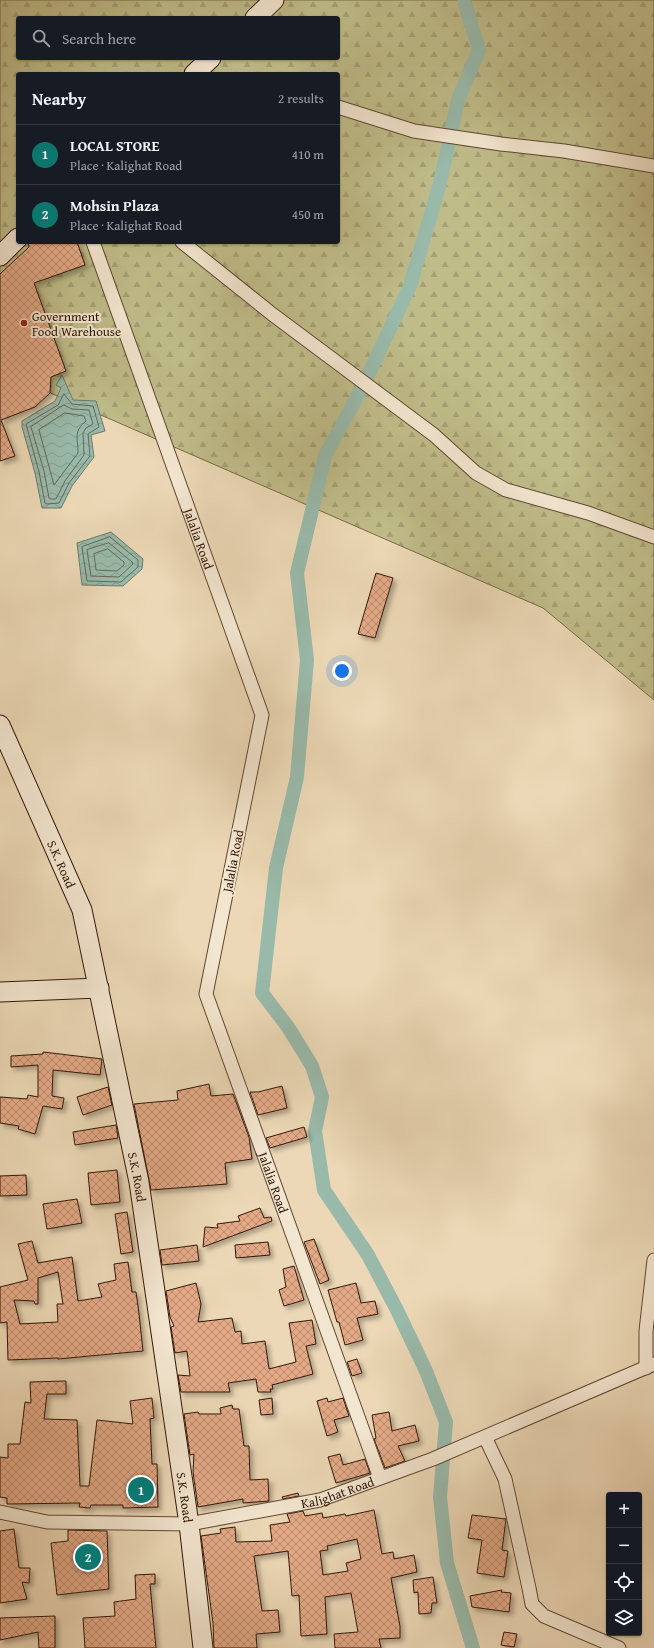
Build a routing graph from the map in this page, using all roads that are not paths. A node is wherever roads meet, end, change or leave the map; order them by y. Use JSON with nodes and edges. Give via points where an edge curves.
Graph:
{"nodes":[{"id":1,"x":274,"y":0,"type":"edge"},
{"id":2,"x":257,"y":16,"type":"edge"},
{"id":3,"x":209,"y":60,"type":"edge"},
{"id":4,"x":196,"y":72,"type":"edge"},
{"id":5,"x":340,"y":108,"type":"edge"},
{"id":6,"x":654,"y":166,"type":"edge"},
{"id":7,"x":16,"y":240,"type":"edge"},
{"id":8,"x":94,"y":244,"type":"edge"},
{"id":9,"x":184,"y":244,"type":"edge"},
{"id":10,"x":0,"y":256,"type":"edge"},
{"id":11,"x":654,"y":537,"type":"edge"},
{"id":12,"x":0,"y":725,"type":"edge"},
{"id":13,"x":99,"y":988,"type":"junction"},
{"id":14,"x":0,"y":992,"type":"edge"},
{"id":15,"x":654,"y":1260,"type":"edge"},
{"id":16,"x":650,"y":1366,"type":"edge"},
{"id":17,"x":485,"y":1437,"type":"junction"},
{"id":18,"x":380,"y":1478,"type":"junction"},
{"id":19,"x":0,"y":1512,"type":"edge"},
{"id":20,"x":189,"y":1524,"type":"junction"},
{"id":21,"x":202,"y":1648,"type":"edge"},
{"id":22,"x":619,"y":1648,"type":"edge"}],
"edges":[{"from":1,"to":2,"type":"main road"},
{"from":3,"to":4,"type":"main road"},
{"from":5,"to":6,"type":"street","via":[[422,132]]},
{"from":7,"to":10,"type":"main road"},
{"from":8,"to":18,"type":"street","name":"Jalalia Road","via":[[262,715],[206,994]]},
{"from":9,"to":11,"type":"street","via":[[272,314],[434,435],[476,473],[506,490],[588,513]]},
{"from":12,"to":13,"type":"main road","name":"S.K. Road","via":[[82,910]]},
{"from":13,"to":14,"type":"main road"},
{"from":13,"to":20,"type":"main road","name":"S.K. Road","via":[[138,1182]]},
{"from":15,"to":16,"type":"street","via":[[646,1331]]},
{"from":16,"to":17,"type":"street","name":"Kalighat Road"},
{"from":17,"to":18,"type":"street","name":"Kalighat Road"},
{"from":17,"to":22,"type":"street","via":[[505,1479],[532,1604],[544,1616]]},
{"from":18,"to":20,"type":"street","name":"Kalighat Road","via":[[320,1500]]},
{"from":19,"to":20,"type":"street","name":"Kalighat Road","via":[[47,1522]]},
{"from":20,"to":21,"type":"main road","name":"S.K. Road"}]}
